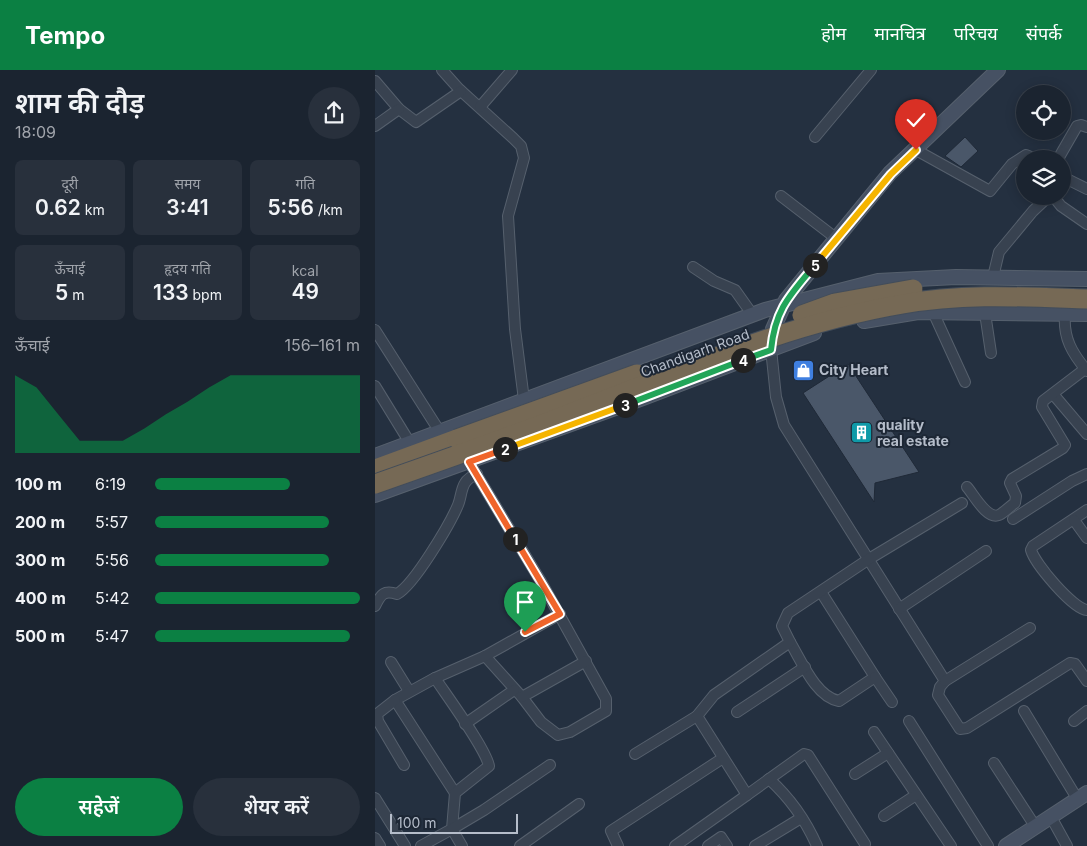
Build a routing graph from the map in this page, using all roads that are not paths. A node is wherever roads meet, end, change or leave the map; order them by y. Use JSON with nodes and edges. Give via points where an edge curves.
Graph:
{"nodes":[{"id":1,"x":441,"y":70,"type":"edge"},
{"id":2,"x":512,"y":70,"type":"edge"},
{"id":3,"x":871,"y":70,"type":"edge"},
{"id":4,"x":998,"y":70,"type":"edge"},
{"id":5,"x":375,"y":81,"type":"edge"},
{"id":6,"x":461,"y":91,"type":"junction"},
{"id":7,"x":480,"y":107,"type":"junction"},
{"id":8,"x":399,"y":109,"type":"junction"},
{"id":9,"x":375,"y":126,"type":"edge"},
{"id":10,"x":1087,"y":127,"type":"edge"},
{"id":11,"x":815,"y":137,"type":"dead end"},
{"id":12,"x":916,"y":150,"type":"junction"},
{"id":13,"x":1063,"y":150,"type":"edge"},
{"id":14,"x":1016,"y":161,"type":"edge"},
{"id":15,"x":1071,"y":181,"type":"edge"},
{"id":16,"x":1087,"y":189,"type":"edge"},
{"id":17,"x":781,"y":196,"type":"dead end"},
{"id":18,"x":1039,"y":205,"type":"edge"},
{"id":19,"x":1060,"y":205,"type":"edge"},
{"id":20,"x":1087,"y":224,"type":"edge"},
{"id":21,"x":837,"y":239,"type":"junction"},
{"id":22,"x":693,"y":267,"type":"dead end"},
{"id":23,"x":993,"y":277,"type":"junction"},
{"id":24,"x":1087,"y":279,"type":"edge"},
{"id":25,"x":1087,"y":288,"type":"edge"},
{"id":26,"x":1087,"y":299,"type":"edge"},
{"id":27,"x":782,"y":306,"type":"junction"},
{"id":28,"x":933,"y":312,"type":"junction"},
{"id":29,"x":985,"y":313,"type":"junction"},
{"id":30,"x":752,"y":314,"type":"junction"},
{"id":31,"x":1065,"y":314,"type":"junction"},
{"id":32,"x":1087,"y":314,"type":"edge"},
{"id":33,"x":375,"y":330,"type":"edge"},
{"id":34,"x":771,"y":350,"type":"junction"},
{"id":35,"x":991,"y":353,"type":"dead end"},
{"id":36,"x":1086,"y":370,"type":"edge"},
{"id":37,"x":965,"y":382,"type":"dead end"},
{"id":38,"x":375,"y":386,"type":"edge"},
{"id":39,"x":1053,"y":394,"type":"junction"},
{"id":40,"x":524,"y":400,"type":"junction"},
{"id":41,"x":1087,"y":434,"type":"edge"},
{"id":42,"x":449,"y":435,"type":"junction"},
{"id":43,"x":410,"y":443,"type":"junction"},
{"id":44,"x":375,"y":456,"type":"edge"},
{"id":45,"x":469,"y":462,"type":"junction"},
{"id":46,"x":375,"y":469,"type":"edge"},
{"id":47,"x":477,"y":474,"type":"junction"},
{"id":48,"x":1087,"y":474,"type":"edge"},
{"id":49,"x":375,"y":484,"type":"edge"},
{"id":50,"x":967,"y":487,"type":"dead end"},
{"id":51,"x":375,"y":496,"type":"edge"},
{"id":52,"x":962,"y":503,"type":"dead end"},
{"id":53,"x":1087,"y":510,"type":"edge"},
{"id":54,"x":1013,"y":520,"type":"dead end"},
{"id":55,"x":1074,"y":520,"type":"junction"},
{"id":56,"x":1087,"y":538,"type":"edge"},
{"id":57,"x":986,"y":551,"type":"dead end"},
{"id":58,"x":869,"y":559,"type":"junction"},
{"id":59,"x":821,"y":592,"type":"junction"},
{"id":60,"x":375,"y":606,"type":"edge"},
{"id":61,"x":899,"y":609,"type":"junction"},
{"id":62,"x":1087,"y":610,"type":"edge"},
{"id":63,"x":560,"y":614,"type":"junction"},
{"id":64,"x":1029,"y":628,"type":"dead end"},
{"id":65,"x":790,"y":642,"type":"junction"},
{"id":66,"x":485,"y":656,"type":"junction"},
{"id":67,"x":585,"y":661,"type":"junction"},
{"id":68,"x":391,"y":662,"type":"dead end"},
{"id":69,"x":805,"y":667,"type":"junction"},
{"id":70,"x":875,"y":677,"type":"junction"},
{"id":71,"x":435,"y":678,"type":"junction"},
{"id":72,"x":1087,"y":680,"type":"edge"},
{"id":73,"x":945,"y":681,"type":"junction"},
{"id":74,"x":409,"y":691,"type":"junction"},
{"id":75,"x":518,"y":693,"type":"junction"},
{"id":76,"x":395,"y":700,"type":"junction"},
{"id":77,"x":892,"y":702,"type":"dead end"},
{"id":78,"x":1024,"y":711,"type":"dead end"},
{"id":79,"x":1087,"y":711,"type":"edge"},
{"id":80,"x":737,"y":712,"type":"dead end"},
{"id":81,"x":697,"y":716,"type":"junction"},
{"id":82,"x":909,"y":721,"type":"dead end"},
{"id":83,"x":1074,"y":721,"type":"dead end"},
{"id":84,"x":465,"y":724,"type":"junction"},
{"id":85,"x":873,"y":732,"type":"dead end"},
{"id":86,"x":888,"y":753,"type":"junction"},
{"id":87,"x":635,"y":754,"type":"dead end"},
{"id":88,"x":723,"y":758,"type":"junction"},
{"id":89,"x":994,"y":762,"type":"dead end"},
{"id":90,"x":404,"y":765,"type":"dead end"},
{"id":91,"x":551,"y":765,"type":"dead end"},
{"id":92,"x":855,"y":774,"type":"dead end"},
{"id":93,"x":769,"y":779,"type":"junction"},
{"id":94,"x":455,"y":793,"type":"junction"},
{"id":95,"x":747,"y":795,"type":"junction"},
{"id":96,"x":916,"y":795,"type":"junction"},
{"id":97,"x":1082,"y":796,"type":"edge"},
{"id":98,"x":375,"y":798,"type":"edge"},
{"id":99,"x":579,"y":804,"type":"dead end"},
{"id":100,"x":379,"y":813,"type":"edge"},
{"id":101,"x":884,"y":816,"type":"dead end"},
{"id":102,"x":1051,"y":817,"type":"junction"},
{"id":103,"x":801,"y":818,"type":"junction"},
{"id":104,"x":1035,"y":826,"type":"junction"},
{"id":105,"x":452,"y":829,"type":"junction"},
{"id":106,"x":375,"y":838,"type":"edge"},
{"id":107,"x":865,"y":844,"type":"dead end"},
{"id":108,"x":815,"y":845,"type":"edge"},
{"id":109,"x":380,"y":846,"type":"edge"},
{"id":110,"x":405,"y":846,"type":"edge"},
{"id":111,"x":421,"y":846,"type":"edge"},
{"id":112,"x":462,"y":846,"type":"edge"},
{"id":113,"x":520,"y":846,"type":"edge"},
{"id":114,"x":618,"y":846,"type":"edge"},
{"id":115,"x":675,"y":846,"type":"edge"},
{"id":116,"x":708,"y":846,"type":"edge"},
{"id":117,"x":727,"y":846,"type":"edge"},
{"id":118,"x":755,"y":846,"type":"edge"},
{"id":119,"x":951,"y":846,"type":"edge"},
{"id":120,"x":988,"y":846,"type":"edge"},
{"id":121,"x":1006,"y":846,"type":"edge"},
{"id":122,"x":1067,"y":846,"type":"edge"}],
"edges":[{"from":1,"to":6,"type":"street"},
{"from":2,"to":7,"type":"street"},
{"from":3,"to":11,"type":"street"},
{"from":4,"to":12,"type":"main road"},
{"from":5,"to":8,"type":"street"},
{"from":6,"to":7,"type":"street"},
{"from":6,"to":8,"type":"street","via":[[416,122]]},
{"from":7,"to":40,"type":"street","via":[[521,146],[524,158],[508,216],[515,329]]},
{"from":8,"to":9,"type":"street"},
{"from":10,"to":13,"type":"street","via":[[1077,126]]},
{"from":12,"to":14,"type":"street","via":[[990,191]]},
{"from":12,"to":21,"type":"main road","via":[[891,174]]},
{"from":15,"to":16,"type":"street"},
{"from":17,"to":21,"type":"street"},
{"from":18,"to":23,"type":"street","via":[[999,252]]},
{"from":19,"to":20,"type":"street"},
{"from":21,"to":27,"type":"main road"},
{"from":22,"to":30,"type":"street","via":[[735,290]]},
{"from":23,"to":24,"type":"main road"},
{"from":23,"to":27,"type":"main road","via":[[878,281]]},
{"from":25,"to":42,"type":"highway","name":"Chandigarh Road","bridge":true,"via":[[920,288],[835,303]]},
{"from":26,"to":49,"type":"highway","bridge":true,"via":[[1001,296],[928,300],[840,316],[775,336],[485,446]]},
{"from":27,"to":30,"type":"main road"},
{"from":27,"to":34,"type":"main road","via":[[773,329]]},
{"from":28,"to":29,"type":"main road"},
{"from":28,"to":34,"type":"main road","via":[[831,326]]},
{"from":28,"to":37,"type":"street"},
{"from":29,"to":31,"type":"main road"},
{"from":29,"to":35,"type":"street"},
{"from":30,"to":40,"type":"main road"},
{"from":31,"to":32,"type":"main road"},
{"from":31,"to":36,"type":"street","via":[[1063,329],[1071,351]]},
{"from":33,"to":42,"type":"street"},
{"from":34,"to":45,"type":"main road"},
{"from":34,"to":58,"type":"street","via":[[776,397],[784,425]]},
{"from":36,"to":39,"type":"street"},
{"from":38,"to":43,"type":"street"},
{"from":39,"to":41,"type":"street"},
{"from":39,"to":50,"type":"street","via":[[1043,401],[1042,407],[1065,445],[1012,479],[1010,483],[1015,502],[993,516]]},
{"from":40,"to":42,"type":"main road"},
{"from":42,"to":43,"type":"main road"},
{"from":42,"to":46,"type":"highway","name":"Chandigarh Road"},
{"from":43,"to":44,"type":"main road"},
{"from":45,"to":47,"type":"street"},
{"from":45,"to":51,"type":"main road"},
{"from":47,"to":60,"type":"street","via":[[464,484],[445,529],[410,582],[397,594],[383,593]]},
{"from":47,"to":63,"type":"street"},
{"from":48,"to":54,"type":"street"},
{"from":52,"to":58,"type":"street"},
{"from":53,"to":55,"type":"street"},
{"from":55,"to":56,"type":"street"},
{"from":55,"to":62,"type":"street","via":[[1031,550],[1051,580],[1076,606]]},
{"from":57,"to":61,"type":"street"},
{"from":58,"to":59,"type":"street"},
{"from":58,"to":61,"type":"street"},
{"from":59,"to":65,"type":"street","via":[[784,619],[782,626]]},
{"from":59,"to":70,"type":"street"},
{"from":61,"to":73,"type":"street"},
{"from":63,"to":66,"type":"street"},
{"from":63,"to":67,"type":"street"},
{"from":64,"to":73,"type":"street"},
{"from":65,"to":69,"type":"street"},
{"from":65,"to":81,"type":"street","via":[[714,695]]},
{"from":66,"to":71,"type":"street"},
{"from":66,"to":75,"type":"street"},
{"from":67,"to":75,"type":"street"},
{"from":67,"to":75,"type":"street","via":[[606,699],[607,711],[570,732],[558,735],[541,722]]},
{"from":68,"to":74,"type":"street"},
{"from":69,"to":70,"type":"street","via":[[829,699],[839,701]]},
{"from":69,"to":80,"type":"street"},
{"from":70,"to":77,"type":"street"},
{"from":71,"to":74,"type":"street"},
{"from":71,"to":84,"type":"street"},
{"from":72,"to":73,"type":"street","via":[[1075,664],[1070,663],[963,729],[957,726],[938,695]]},
{"from":74,"to":76,"type":"street"},
{"from":75,"to":84,"type":"street"},
{"from":76,"to":90,"type":"street","via":[[377,714]]},
{"from":76,"to":94,"type":"street"},
{"from":78,"to":97,"type":"street"},
{"from":79,"to":83,"type":"street"},
{"from":81,"to":87,"type":"street"},
{"from":81,"to":88,"type":"street"},
{"from":82,"to":120,"type":"street"},
{"from":84,"to":94,"type":"street","via":[[488,759],[489,766]]},
{"from":85,"to":86,"type":"street"},
{"from":86,"to":92,"type":"street"},
{"from":86,"to":96,"type":"street"},
{"from":88,"to":95,"type":"street"},
{"from":88,"to":114,"type":"street","via":[[611,831]]},
{"from":89,"to":104,"type":"street"},
{"from":91,"to":105,"type":"street"},
{"from":93,"to":95,"type":"street"},
{"from":93,"to":103,"type":"street","via":[[781,789]]},
{"from":93,"to":107,"type":"street","via":[[796,757],[808,755]]},
{"from":94,"to":105,"type":"street"},
{"from":95,"to":115,"type":"street"},
{"from":96,"to":101,"type":"street"},
{"from":96,"to":119,"type":"street"},
{"from":97,"to":102,"type":"main road"},
{"from":98,"to":100,"type":"street"},
{"from":99,"to":113,"type":"street"},
{"from":100,"to":110,"type":"street"},
{"from":102,"to":104,"type":"main road"},
{"from":102,"to":122,"type":"street"},
{"from":103,"to":108,"type":"street"},
{"from":103,"to":118,"type":"street"},
{"from":104,"to":121,"type":"main road"},
{"from":105,"to":111,"type":"street"},
{"from":105,"to":112,"type":"street"},
{"from":106,"to":109,"type":"street"},
{"from":116,"to":117,"type":"street","via":[[721,836]]}]}
